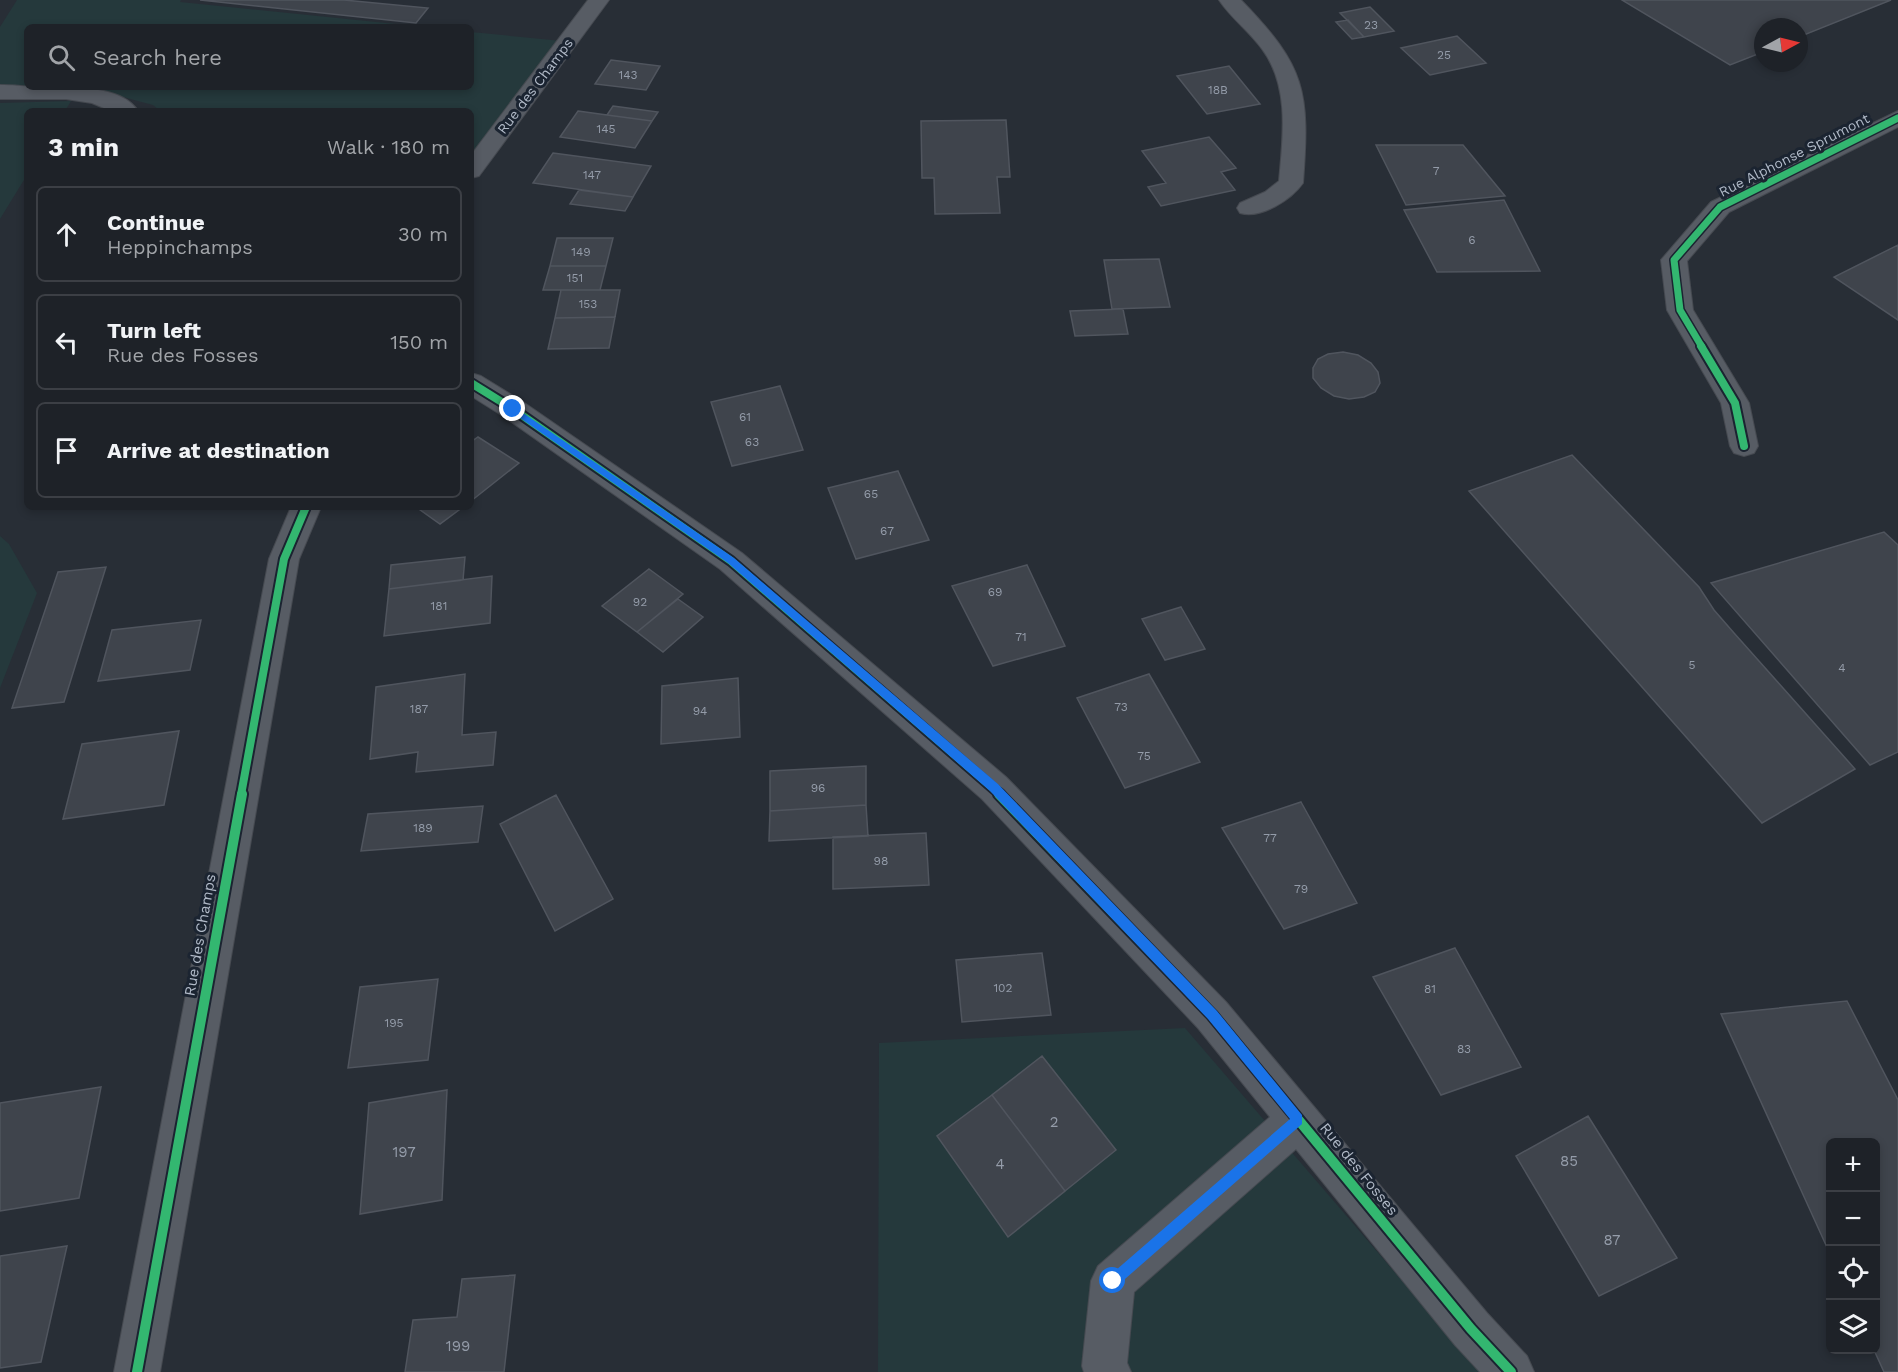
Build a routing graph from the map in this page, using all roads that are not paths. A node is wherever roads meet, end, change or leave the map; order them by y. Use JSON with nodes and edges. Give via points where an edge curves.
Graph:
{"nodes":[{"id":1,"x":599,"y":0,"type":"edge"},
{"id":2,"x":1229,"y":0,"type":"edge"},
{"id":3,"x":0,"y":92,"type":"edge"},
{"id":4,"x":123,"y":108,"type":"edge"},
{"id":5,"x":1898,"y":118,"type":"edge"},
{"id":6,"x":474,"y":167,"type":"edge"},
{"id":7,"x":1249,"y":208,"type":"dead end"},
{"id":8,"x":474,"y":385,"type":"edge"},
{"id":9,"x":1744,"y":446,"type":"dead end"},
{"id":10,"x":305,"y":510,"type":"edge"},
{"id":11,"x":1298,"y":1120,"type":"junction"},
{"id":12,"x":137,"y":1372,"type":"edge"},
{"id":13,"x":1108,"y":1372,"type":"edge"},
{"id":14,"x":1511,"y":1372,"type":"edge"}],
"edges":[{"from":1,"to":6,"type":"street","name":"Rue des Champs"},
{"from":2,"to":7,"type":"street","via":[[1280,60],[1293,100],[1291,183],[1274,197]]},
{"from":3,"to":4,"type":"street","via":[[64,91]]},
{"from":5,"to":9,"type":"street","name":"Rue Alphonse Sprumont","via":[[1720,207],[1674,260],[1680,310],[1735,403]]},
{"from":8,"to":11,"type":"street","name":"Rue des Fosses","via":[[731,561],[994,788],[1212,1015]]},
{"from":10,"to":12,"type":"street","name":"Rue des Champs","via":[[284,559]]},
{"from":11,"to":13,"type":"street","via":[[1113,1281],[1104,1366]]},
{"from":11,"to":14,"type":"street","name":"Rue des Fosses"}]}
